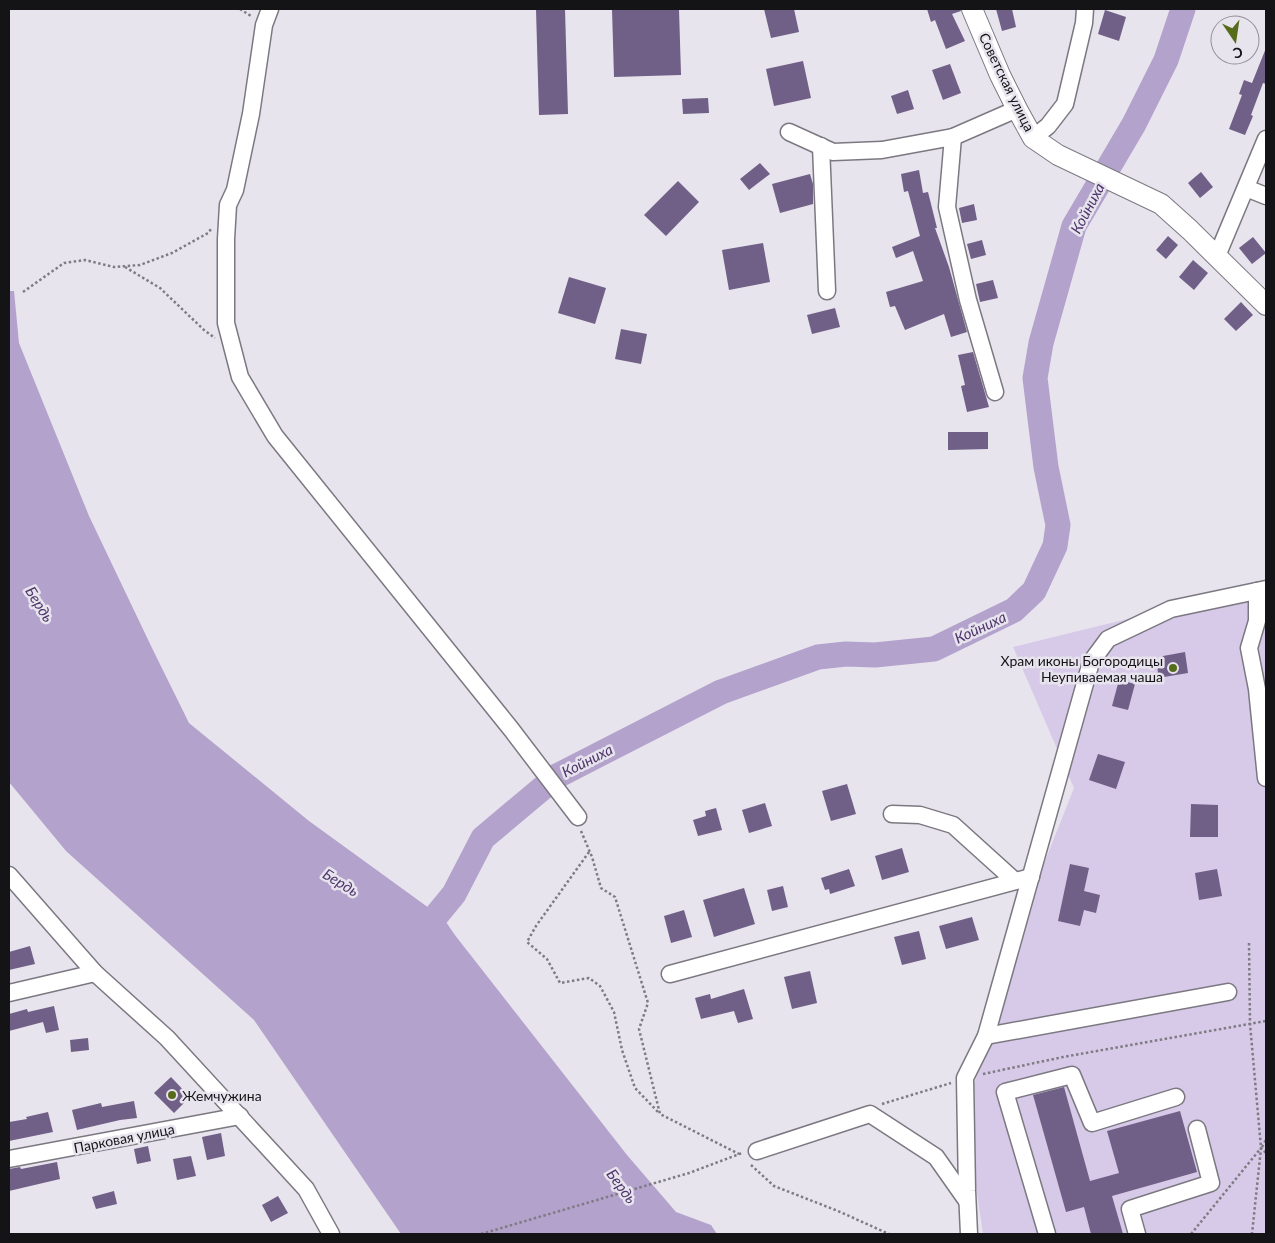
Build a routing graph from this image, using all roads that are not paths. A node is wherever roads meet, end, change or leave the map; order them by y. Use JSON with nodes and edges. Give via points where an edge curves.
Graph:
{"nodes":[{"id":1,"x":270,"y":9,"type":"edge"},
{"id":2,"x":972,"y":9,"type":"edge"},
{"id":3,"x":1085,"y":9,"type":"edge"},
{"id":4,"x":1017,"y":109,"type":"junction"},
{"id":5,"x":789,"y":132,"type":"dead end"},
{"id":6,"x":953,"y":137,"type":"junction"},
{"id":7,"x":1033,"y":138,"type":"junction"},
{"id":8,"x":1266,"y":139,"type":"edge"},
{"id":9,"x":820,"y":146,"type":"junction"},
{"id":10,"x":1246,"y":188,"type":"junction"},
{"id":11,"x":1266,"y":196,"type":"edge"},
{"id":12,"x":1216,"y":256,"type":"junction"},
{"id":13,"x":827,"y":291,"type":"dead end"},
{"id":14,"x":1266,"y":305,"type":"edge"},
{"id":15,"x":995,"y":392,"type":"dead end"},
{"id":16,"x":1262,"y":590,"type":"edge"},
{"id":17,"x":1266,"y":778,"type":"edge"},
{"id":18,"x":892,"y":814,"type":"dead end"},
{"id":19,"x":578,"y":817,"type":"road end"},
{"id":20,"x":9,"y":875,"type":"edge"},
{"id":21,"x":1023,"y":879,"type":"junction"},
{"id":22,"x":95,"y":973,"type":"junction"},
{"id":23,"x":670,"y":974,"type":"dead end"},
{"id":24,"x":1228,"y":992,"type":"dead end"},
{"id":25,"x":9,"y":993,"type":"edge"},
{"id":26,"x":986,"y":1036,"type":"junction"},
{"id":27,"x":1176,"y":1097,"type":"dead end"},
{"id":28,"x":240,"y":1116,"type":"junction"},
{"id":29,"x":1197,"y":1129,"type":"dead end"},
{"id":30,"x":757,"y":1151,"type":"dead end"},
{"id":31,"x":9,"y":1159,"type":"edge"},
{"id":32,"x":967,"y":1201,"type":"junction"},
{"id":33,"x":331,"y":1234,"type":"edge"},
{"id":34,"x":969,"y":1234,"type":"edge"},
{"id":35,"x":1047,"y":1234,"type":"edge"},
{"id":36,"x":1137,"y":1234,"type":"edge"}],
"edges":[{"from":1,"to":19,"type":"street","via":[[264,25],[235,190],[228,206],[226,323],[240,378],[275,436]]},
{"from":2,"to":4,"type":"main road","name":"Советская улица"},
{"from":3,"to":7,"type":"street","via":[[1065,104],[1048,126]]},
{"from":4,"to":6,"type":"street"},
{"from":4,"to":7,"type":"main road","name":"Советская улица"},
{"from":5,"to":9,"type":"street"},
{"from":6,"to":9,"type":"street","via":[[882,150],[833,152]]},
{"from":6,"to":15,"type":"street","via":[[947,207],[968,300]]},
{"from":7,"to":12,"type":"main road","name":"Советская улица","via":[[1058,155],[1162,204]]},
{"from":8,"to":10,"type":"street"},
{"from":9,"to":13,"type":"street"},
{"from":10,"to":11,"type":"street"},
{"from":10,"to":12,"type":"street"},
{"from":12,"to":14,"type":"main road","name":"Советская улица"},
{"from":16,"to":17,"type":"street","via":[[1249,648],[1257,689]]},
{"from":16,"to":21,"type":"street","via":[[1171,609],[1108,639],[1091,662]]},
{"from":18,"to":21,"type":"street","via":[[920,815],[953,825]]},
{"from":20,"to":22,"type":"street"},
{"from":21,"to":23,"type":"street"},
{"from":21,"to":26,"type":"street"},
{"from":22,"to":25,"type":"street"},
{"from":22,"to":28,"type":"street","via":[[166,1038]]},
{"from":24,"to":26,"type":"street"},
{"from":26,"to":32,"type":"street","via":[[965,1078]]},
{"from":27,"to":35,"type":"street","via":[[1092,1123],[1072,1075],[1005,1092]]},
{"from":28,"to":31,"type":"street","name":"Парковая улица"},
{"from":28,"to":33,"type":"street","via":[[306,1189]]},
{"from":29,"to":36,"type":"street","via":[[1211,1183],[1130,1209]]},
{"from":30,"to":32,"type":"street","via":[[870,1114],[936,1158]]},
{"from":32,"to":34,"type":"street"}]}
